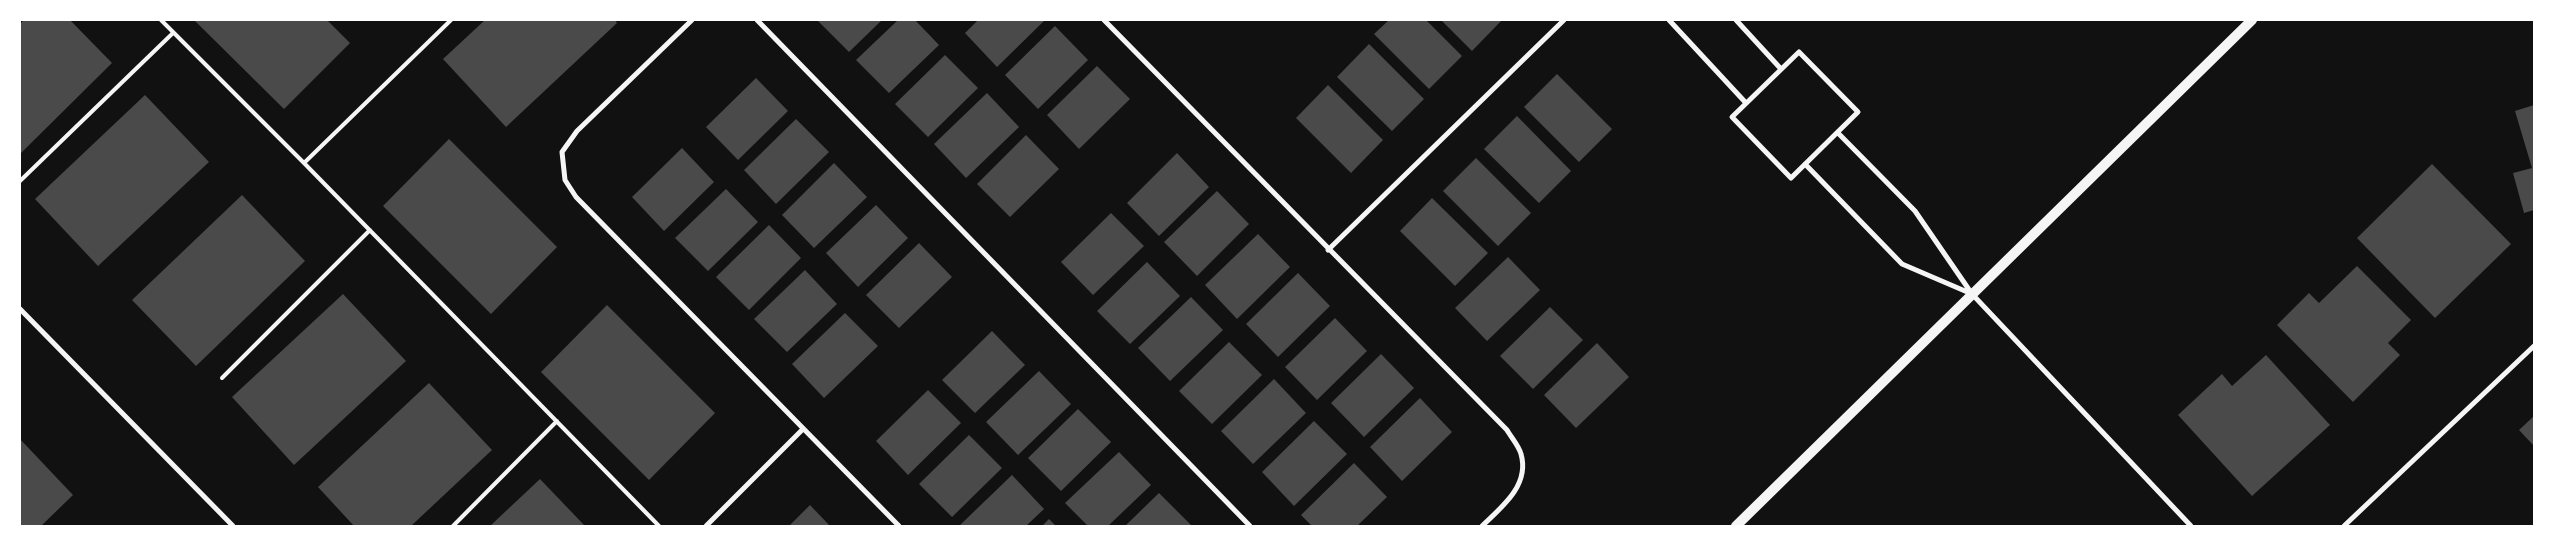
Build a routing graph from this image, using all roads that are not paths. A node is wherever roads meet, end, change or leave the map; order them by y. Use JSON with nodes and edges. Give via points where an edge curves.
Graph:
{"nodes":[{"id":1,"x":161,"y":20,"type":"edge"},
{"id":2,"x":451,"y":20,"type":"edge"},
{"id":3,"x":692,"y":20,"type":"edge"},
{"id":4,"x":757,"y":20,"type":"edge"},
{"id":5,"x":1104,"y":20,"type":"edge"},
{"id":6,"x":1564,"y":20,"type":"edge"},
{"id":7,"x":1669,"y":20,"type":"edge"},
{"id":8,"x":1736,"y":20,"type":"edge"},
{"id":9,"x":2252,"y":20,"type":"edge"},
{"id":10,"x":173,"y":33,"type":"junction"},
{"id":11,"x":1782,"y":69,"type":"junction"},
{"id":12,"x":1746,"y":103,"type":"junction"},
{"id":13,"x":1838,"y":133,"type":"junction"},
{"id":14,"x":304,"y":163,"type":"junction"},
{"id":15,"x":1805,"y":164,"type":"junction"},
{"id":16,"x":20,"y":181,"type":"edge"},
{"id":17,"x":370,"y":230,"type":"junction"},
{"id":18,"x":1328,"y":250,"type":"junction"},
{"id":19,"x":1972,"y":294,"type":"junction"},
{"id":20,"x":20,"y":309,"type":"edge"},
{"id":21,"x":2534,"y":346,"type":"edge"},
{"id":22,"x":222,"y":378,"type":"dead end"},
{"id":23,"x":557,"y":421,"type":"junction"},
{"id":24,"x":803,"y":428,"type":"junction"},
{"id":25,"x":233,"y":526,"type":"edge"},
{"id":26,"x":453,"y":526,"type":"edge"},
{"id":27,"x":660,"y":526,"type":"edge"},
{"id":28,"x":706,"y":526,"type":"edge"},
{"id":29,"x":899,"y":526,"type":"edge"},
{"id":30,"x":1250,"y":526,"type":"edge"},
{"id":31,"x":1482,"y":526,"type":"edge"},
{"id":32,"x":1736,"y":526,"type":"edge"},
{"id":33,"x":2191,"y":526,"type":"edge"},
{"id":34,"x":2344,"y":526,"type":"edge"}],
"edges":[{"from":1,"to":10,"type":"lane"},
{"from":2,"to":14,"type":"lane"},
{"from":3,"to":24,"type":"street","via":[[577,131],[562,152],[565,180],[576,197]]},
{"from":4,"to":30,"type":"street"},
{"from":5,"to":18,"type":"street"},
{"from":6,"to":18,"type":"street"},
{"from":7,"to":12,"type":"street"},
{"from":8,"to":11,"type":"street"},
{"from":9,"to":19,"type":"main road"},
{"from":10,"to":14,"type":"lane"},
{"from":10,"to":16,"type":"lane"},
{"from":11,"to":12,"type":"street"},
{"from":11,"to":13,"type":"street","via":[[1799,52],[1858,112]]},
{"from":12,"to":15,"type":"street","via":[[1732,117],[1791,178]]},
{"from":13,"to":15,"type":"street"},
{"from":13,"to":19,"type":"street","via":[[1915,211]]},
{"from":14,"to":17,"type":"lane"},
{"from":15,"to":19,"type":"street","via":[[1902,264]]},
{"from":17,"to":22,"type":"lane"},
{"from":17,"to":23,"type":"lane"},
{"from":18,"to":31,"type":"street","via":[[1507,430],[1521,454],[1521,478],[1512,497]]},
{"from":19,"to":32,"type":"main road"},
{"from":19,"to":33,"type":"street"},
{"from":20,"to":25,"type":"street"},
{"from":21,"to":34,"type":"street"},
{"from":23,"to":26,"type":"lane"},
{"from":23,"to":27,"type":"lane"},
{"from":24,"to":28,"type":"street"},
{"from":24,"to":29,"type":"street"}]}
